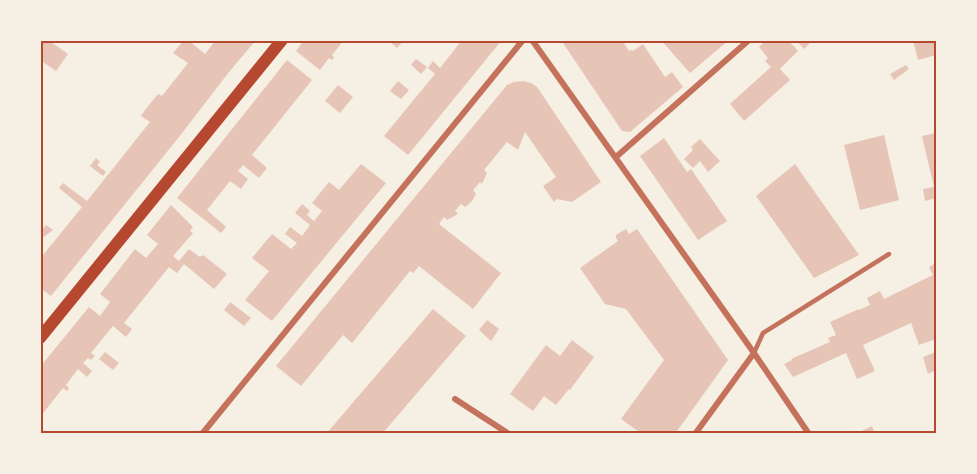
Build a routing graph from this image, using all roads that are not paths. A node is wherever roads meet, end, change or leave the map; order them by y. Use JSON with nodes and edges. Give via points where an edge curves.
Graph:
{"nodes":[{"id":1,"x":282,"y":40,"type":"edge"},
{"id":2,"x":524,"y":40,"type":"edge"},
{"id":3,"x":532,"y":40,"type":"edge"},
{"id":4,"x":749,"y":40,"type":"edge"},
{"id":5,"x":616,"y":157,"type":"junction"},
{"id":6,"x":889,"y":254,"type":"dead end"},
{"id":7,"x":40,"y":338,"type":"edge"},
{"id":8,"x":754,"y":353,"type":"junction"},
{"id":9,"x":455,"y":399,"type":"dead end"},
{"id":10,"x":202,"y":434,"type":"edge"},
{"id":11,"x":509,"y":434,"type":"edge"},
{"id":12,"x":695,"y":434,"type":"edge"},
{"id":13,"x":809,"y":434,"type":"edge"}],
"edges":[{"from":1,"to":7,"type":"main road"},
{"from":2,"to":10,"type":"street"},
{"from":3,"to":5,"type":"street"},
{"from":4,"to":5,"type":"street"},
{"from":5,"to":8,"type":"street"},
{"from":6,"to":8,"type":"lane","via":[[763,333]]},
{"from":8,"to":12,"type":"street"},
{"from":8,"to":13,"type":"street"},
{"from":9,"to":11,"type":"street"}]}
